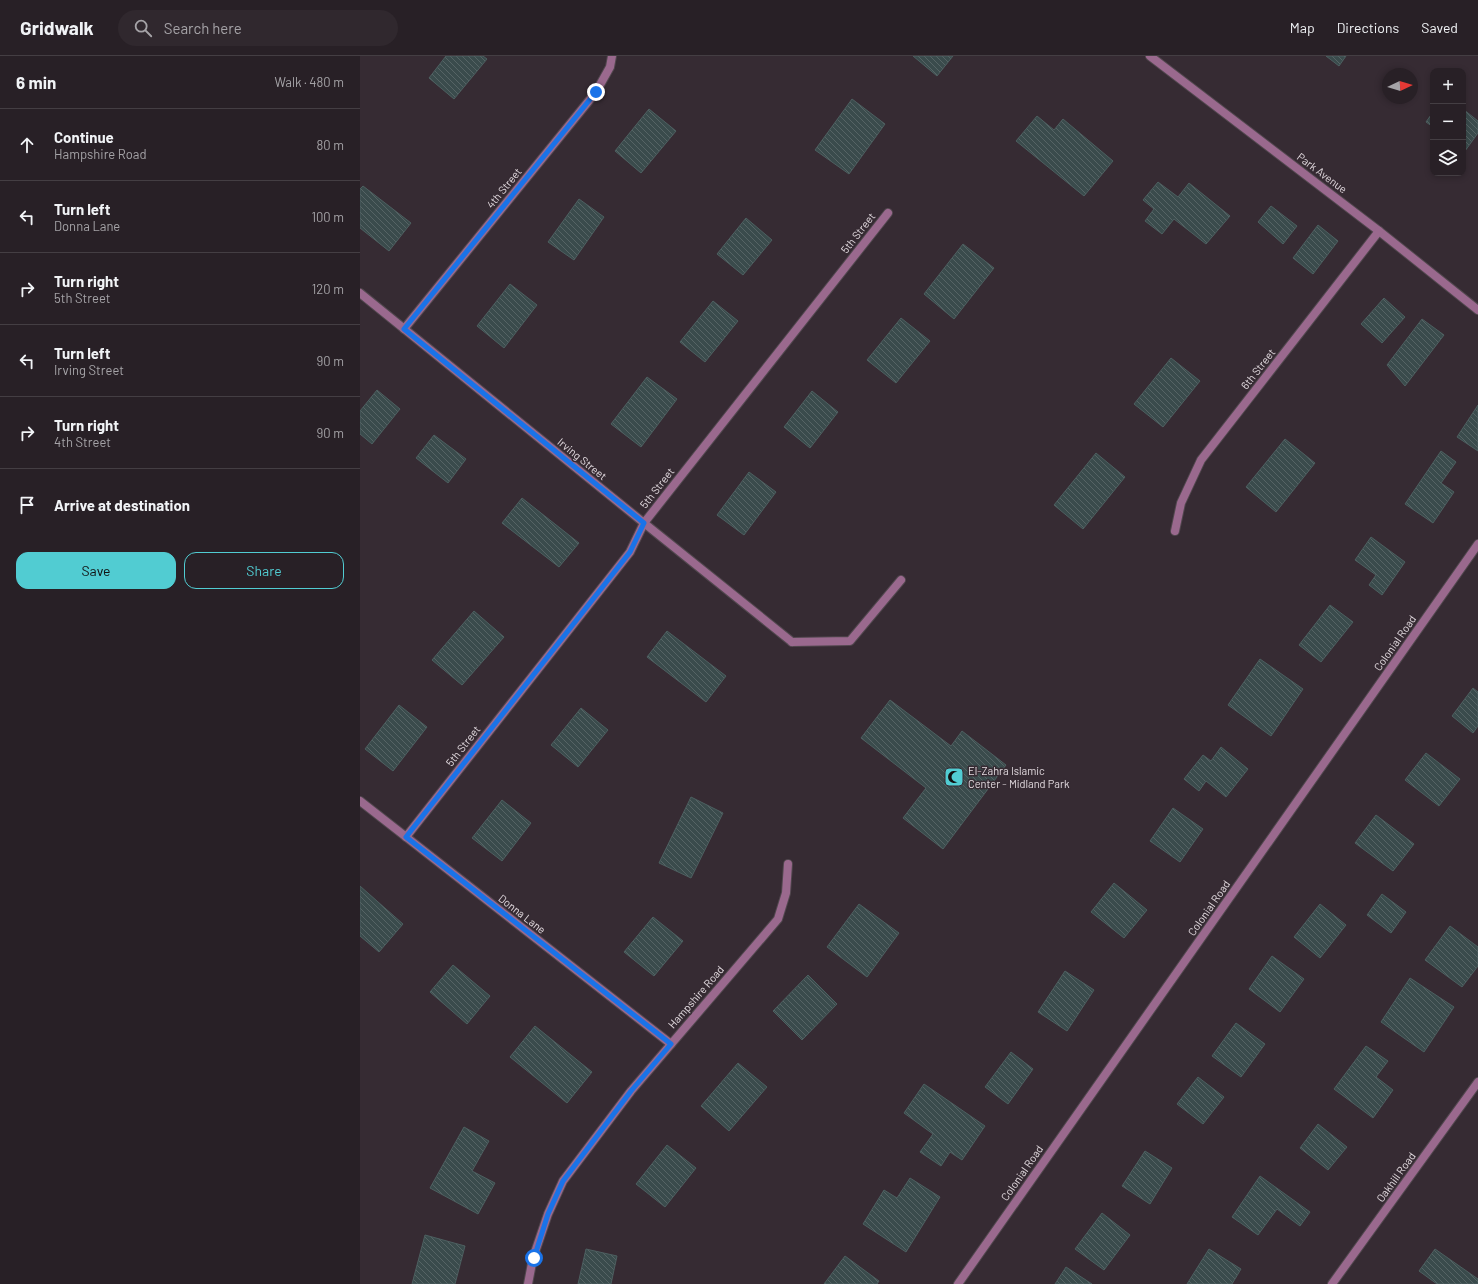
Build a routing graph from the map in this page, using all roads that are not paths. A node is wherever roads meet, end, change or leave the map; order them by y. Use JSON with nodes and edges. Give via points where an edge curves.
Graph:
{"nodes":[{"id":1,"x":612,"y":56,"type":"edge"},
{"id":2,"x":1150,"y":56,"type":"edge"},
{"id":3,"x":888,"y":213,"type":"dead end"},
{"id":4,"x":1379,"y":231,"type":"junction"},
{"id":5,"x":360,"y":293,"type":"edge"},
{"id":6,"x":1478,"y":310,"type":"edge"},
{"id":7,"x":404,"y":329,"type":"junction"},
{"id":8,"x":644,"y":523,"type":"junction"},
{"id":9,"x":1175,"y":531,"type":"dead end"},
{"id":10,"x":1478,"y":544,"type":"edge"},
{"id":11,"x":901,"y":580,"type":"dead end"},
{"id":12,"x":360,"y":801,"type":"edge"},
{"id":13,"x":406,"y":837,"type":"junction"},
{"id":14,"x":788,"y":864,"type":"dead end"},
{"id":15,"x":671,"y":1044,"type":"junction"},
{"id":16,"x":1478,"y":1082,"type":"edge"},
{"id":17,"x":528,"y":1284,"type":"edge"},
{"id":18,"x":958,"y":1284,"type":"edge"},
{"id":19,"x":1332,"y":1284,"type":"edge"}],
"edges":[{"from":1,"to":7,"type":"street","name":"4th Street","via":[[610,67],[596,92]]},
{"from":2,"to":4,"type":"street","name":"Park Avenue"},
{"from":3,"to":8,"type":"street","name":"5th Street"},
{"from":4,"to":6,"type":"street","name":"Park Avenue"},
{"from":4,"to":9,"type":"street","name":"6th Street","via":[[1201,460],[1180,503]]},
{"from":5,"to":7,"type":"street","name":"Irving Street"},
{"from":7,"to":8,"type":"street","name":"Irving Street"},
{"from":8,"to":11,"type":"street","name":"Irving Street","via":[[792,642],[850,642]]},
{"from":8,"to":13,"type":"street","name":"5th Street","via":[[630,552]]},
{"from":10,"to":18,"type":"street","name":"Colonial Road"},
{"from":12,"to":13,"type":"street","name":"Donna Lane"},
{"from":13,"to":15,"type":"street","name":"Donna Lane"},
{"from":14,"to":15,"type":"street","name":"Hampshire Road","via":[[786,893],[778,919]]},
{"from":15,"to":17,"type":"street","name":"Hampshire Road","via":[[631,1091],[563,1181],[548,1214]]},
{"from":16,"to":19,"type":"street","name":"Oakhill Road"}]}
